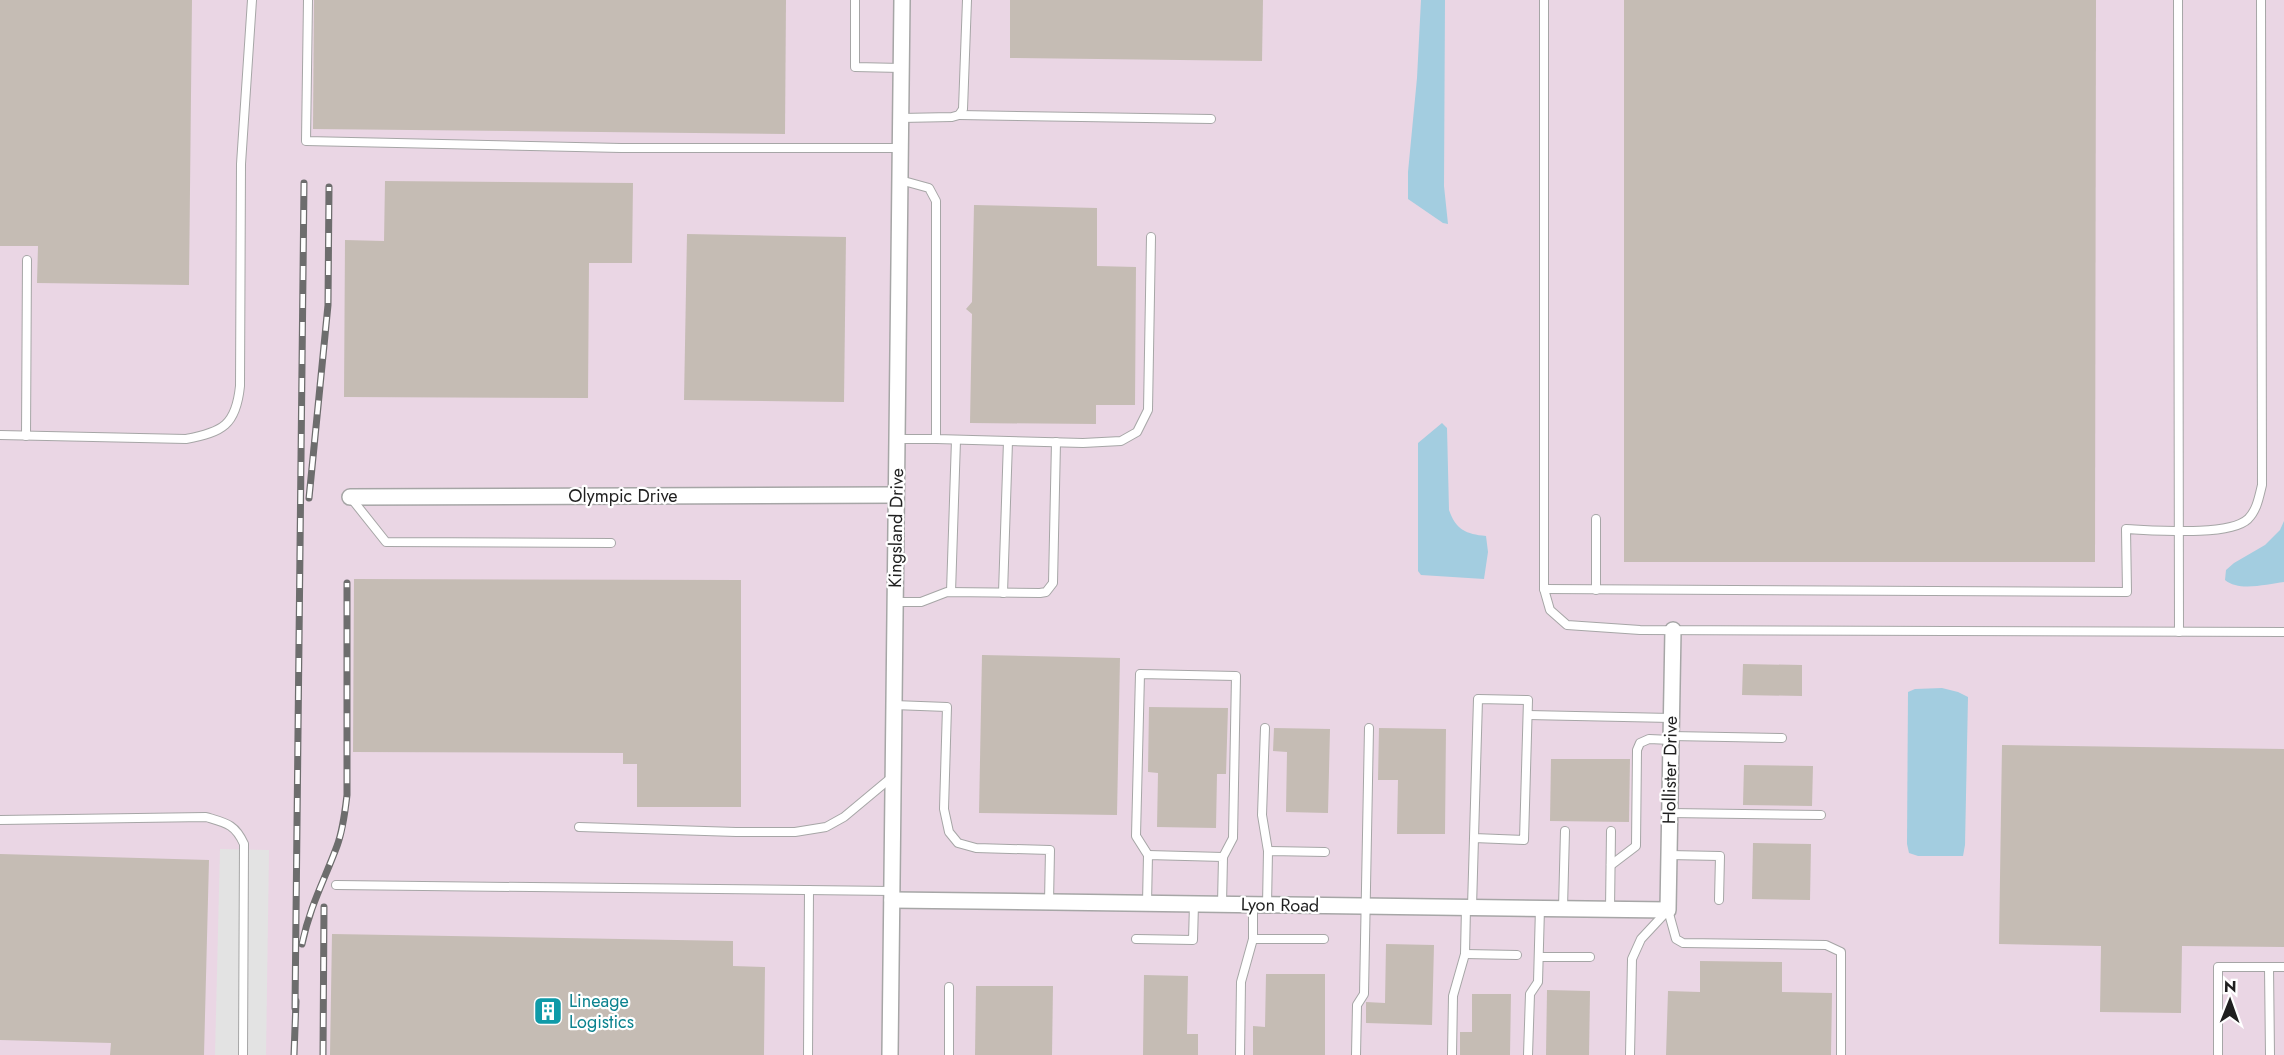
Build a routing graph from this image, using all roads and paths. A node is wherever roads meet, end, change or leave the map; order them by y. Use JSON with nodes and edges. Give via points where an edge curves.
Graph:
{"nodes":[{"id":1,"x":252,"y":0,"type":"edge"},
{"id":2,"x":308,"y":0,"type":"edge"},
{"id":3,"x":855,"y":0,"type":"edge"},
{"id":4,"x":902,"y":0,"type":"edge"},
{"id":5,"x":968,"y":0,"type":"edge"},
{"id":6,"x":1544,"y":0,"type":"edge"},
{"id":7,"x":2178,"y":0,"type":"edge"},
{"id":8,"x":2261,"y":0,"type":"edge"},
{"id":9,"x":901,"y":68,"type":"junction"},
{"id":10,"x":959,"y":115,"type":"junction"},
{"id":11,"x":901,"y":118,"type":"junction"},
{"id":12,"x":1211,"y":119,"type":"dead end"},
{"id":13,"x":900,"y":148,"type":"junction"},
{"id":14,"x":900,"y":180,"type":"junction"},
{"id":15,"x":1151,"y":237,"type":"dead end"},
{"id":16,"x":27,"y":260,"type":"dead end"},
{"id":17,"x":0,"y":435,"type":"edge"},
{"id":18,"x":26,"y":436,"type":"junction"},
{"id":19,"x":897,"y":439,"type":"junction"},
{"id":20,"x":936,"y":439,"type":"junction"},
{"id":21,"x":956,"y":440,"type":"junction"},
{"id":22,"x":1008,"y":441,"type":"junction"},
{"id":23,"x":1056,"y":442,"type":"junction"},
{"id":24,"x":896,"y":495,"type":"junction"},
{"id":25,"x":350,"y":497,"type":"joint"},
{"id":26,"x":1596,"y":519,"type":"dead end"},
{"id":27,"x":2179,"y":531,"type":"junction"},
{"id":28,"x":611,"y":543,"type":"dead end"},
{"id":29,"x":1544,"y":589,"type":"junction"},
{"id":30,"x":1596,"y":590,"type":"junction"},
{"id":31,"x":951,"y":592,"type":"junction"},
{"id":32,"x":1003,"y":593,"type":"junction"},
{"id":33,"x":895,"y":602,"type":"junction"},
{"id":34,"x":1673,"y":630,"type":"junction"},
{"id":35,"x":2179,"y":632,"type":"junction"},
{"id":36,"x":2284,"y":632,"type":"edge"},
{"id":37,"x":894,"y":705,"type":"junction"},
{"id":38,"x":1528,"y":715,"type":"junction"},
{"id":39,"x":1671,"y":718,"type":"junction"},
{"id":40,"x":1265,"y":728,"type":"dead end"},
{"id":41,"x":1369,"y":728,"type":"dead end"},
{"id":42,"x":1671,"y":738,"type":"junction"},
{"id":43,"x":1782,"y":738,"type":"dead end"},
{"id":44,"x":893,"y":776,"type":"junction"},
{"id":45,"x":1670,"y":813,"type":"junction"},
{"id":46,"x":1821,"y":815,"type":"dead end"},
{"id":47,"x":0,"y":820,"type":"edge"},
{"id":48,"x":579,"y":827,"type":"dead end"},
{"id":49,"x":1565,"y":831,"type":"dead end"},
{"id":50,"x":1611,"y":831,"type":"dead end"},
{"id":51,"x":1474,"y":838,"type":"junction"},
{"id":52,"x":1268,"y":851,"type":"junction"},
{"id":53,"x":1325,"y":852,"type":"dead end"},
{"id":54,"x":1148,"y":855,"type":"junction"},
{"id":55,"x":1669,"y":855,"type":"junction"},
{"id":56,"x":1223,"y":857,"type":"junction"},
{"id":57,"x":1611,"y":865,"type":"junction"},
{"id":58,"x":336,"y":885,"type":"dead end"},
{"id":59,"x":809,"y":890,"type":"junction"},
{"id":60,"x":892,"y":895,"type":"junction"},
{"id":61,"x":1719,"y":900,"type":"dead end"},
{"id":62,"x":1049,"y":902,"type":"junction"},
{"id":63,"x":1147,"y":903,"type":"junction"},
{"id":64,"x":1194,"y":903,"type":"junction"},
{"id":65,"x":1222,"y":904,"type":"junction"},
{"id":66,"x":1260,"y":904,"type":"junction"},
{"id":67,"x":1365,"y":906,"type":"junction"},
{"id":68,"x":1469,"y":907,"type":"junction"},
{"id":69,"x":1540,"y":908,"type":"junction"},
{"id":70,"x":1563,"y":908,"type":"junction"},
{"id":71,"x":1610,"y":909,"type":"junction"},
{"id":72,"x":1668,"y":909,"type":"junction"},
{"id":73,"x":1136,"y":939,"type":"dead end"},
{"id":74,"x":1253,"y":939,"type":"junction"},
{"id":75,"x":1324,"y":939,"type":"dead end"},
{"id":76,"x":1466,"y":954,"type":"junction"},
{"id":77,"x":1517,"y":955,"type":"dead end"},
{"id":78,"x":1539,"y":957,"type":"junction"},
{"id":79,"x":1590,"y":957,"type":"dead end"},
{"id":80,"x":2269,"y":967,"type":"junction"},
{"id":81,"x":2284,"y":967,"type":"edge"},
{"id":82,"x":949,"y":987,"type":"dead end"},
{"id":83,"x":243,"y":1055,"type":"edge"},
{"id":84,"x":808,"y":1055,"type":"edge"},
{"id":85,"x":890,"y":1055,"type":"edge"},
{"id":86,"x":949,"y":1055,"type":"edge"},
{"id":87,"x":1240,"y":1055,"type":"edge"},
{"id":88,"x":1356,"y":1055,"type":"edge"},
{"id":89,"x":1452,"y":1055,"type":"edge"},
{"id":90,"x":1528,"y":1055,"type":"edge"},
{"id":91,"x":1630,"y":1055,"type":"edge"},
{"id":92,"x":1841,"y":1055,"type":"edge"},
{"id":93,"x":2218,"y":1055,"type":"edge"},
{"id":94,"x":2270,"y":1055,"type":"edge"}],
"edges":[{"from":1,"to":18,"type":"lane","via":[[241,165],[240,374],[238,406],[230,422],[209,435],[186,439]]},
{"from":2,"to":13,"type":"lane","via":[[306,141],[621,148]]},
{"from":3,"to":9,"type":"lane","via":[[855,67]]},
{"from":4,"to":9,"type":"street","name":"Kingsland Drive"},
{"from":5,"to":10,"type":"lane","via":[[965,100]]},
{"from":6,"to":29,"type":"lane"},
{"from":7,"to":27,"type":"lane"},
{"from":8,"to":27,"type":"lane","via":[[2262,485],[2257,507],[2247,520],[2231,528]]},
{"from":9,"to":11,"type":"street","name":"Kingsland Drive"},
{"from":10,"to":11,"type":"lane"},
{"from":10,"to":12,"type":"lane"},
{"from":11,"to":13,"type":"street","name":"Kingsland Drive"},
{"from":13,"to":14,"type":"street","name":"Kingsland Drive"},
{"from":14,"to":19,"type":"street","name":"Kingsland Drive"},
{"from":14,"to":20,"type":"lane","via":[[929,188],[936,201]]},
{"from":15,"to":23,"type":"lane","via":[[1148,410],[1137,432],[1121,441]]},
{"from":16,"to":18,"type":"lane"},
{"from":17,"to":18,"type":"lane"},
{"from":19,"to":20,"type":"lane"},
{"from":19,"to":24,"type":"street","name":"Kingsland Drive"},
{"from":20,"to":21,"type":"lane"},
{"from":21,"to":22,"type":"lane"},
{"from":21,"to":31,"type":"lane"},
{"from":22,"to":23,"type":"lane"},
{"from":22,"to":32,"type":"lane"},
{"from":23,"to":32,"type":"lane","via":[[1053,583],[1046,592]]},
{"from":24,"to":25,"type":"street","name":"Olympic Drive"},
{"from":24,"to":33,"type":"street","name":"Kingsland Drive"},
{"from":25,"to":28,"type":"lane","via":[[386,542]]},
{"from":26,"to":30,"type":"lane"},
{"from":27,"to":30,"type":"lane","via":[[2126,529],[2127,592]]},
{"from":27,"to":35,"type":"lane"},
{"from":29,"to":30,"type":"lane"},
{"from":29,"to":34,"type":"lane","via":[[1550,610],[1567,625]]},
{"from":31,"to":32,"type":"lane"},
{"from":31,"to":33,"type":"lane","via":[[921,602]]},
{"from":33,"to":37,"type":"street","name":"Kingsland Drive"},
{"from":34,"to":35,"type":"lane"},
{"from":34,"to":39,"type":"street","name":"Hollister Drive"},
{"from":35,"to":36,"type":"lane"},
{"from":37,"to":44,"type":"street","name":"Kingsland Drive"},
{"from":37,"to":62,"type":"lane","via":[[947,707],[944,809],[949,832],[958,843],[976,848],[1050,850]]},
{"from":38,"to":39,"type":"lane"},
{"from":38,"to":51,"type":"lane","via":[[1524,840]]},
{"from":38,"to":51,"type":"lane","via":[[1528,700],[1479,699]]},
{"from":39,"to":42,"type":"street","name":"Hollister Drive"},
{"from":40,"to":52,"type":"lane","via":[[1262,815]]},
{"from":41,"to":67,"type":"lane"},
{"from":42,"to":43,"type":"lane"},
{"from":42,"to":45,"type":"street","name":"Hollister Drive"},
{"from":42,"to":57,"type":"lane","via":[[1640,743],[1636,846]]},
{"from":44,"to":48,"type":"lane","via":[[826,827],[795,832]]},
{"from":44,"to":60,"type":"street","name":"Kingsland Drive"},
{"from":45,"to":46,"type":"lane"},
{"from":45,"to":55,"type":"street","name":"Hollister Drive"},
{"from":47,"to":83,"type":"lane","via":[[206,817],[227,823],[238,832],[244,844]]},
{"from":49,"to":70,"type":"lane"},
{"from":50,"to":57,"type":"lane"},
{"from":51,"to":68,"type":"lane"},
{"from":52,"to":53,"type":"lane"},
{"from":52,"to":66,"type":"lane"},
{"from":54,"to":56,"type":"lane"},
{"from":54,"to":56,"type":"lane","via":[[1137,836],[1140,674],[1236,676],[1233,838]]},
{"from":54,"to":63,"type":"lane"},
{"from":55,"to":61,"type":"lane","via":[[1720,856]]},
{"from":55,"to":72,"type":"street","name":"Hollister Drive"},
{"from":56,"to":65,"type":"lane"},
{"from":57,"to":71,"type":"lane"},
{"from":58,"to":59,"type":"lane"},
{"from":59,"to":60,"type":"lane"},
{"from":59,"to":84,"type":"lane"},
{"from":60,"to":62,"type":"street","name":"Lyon Road"},
{"from":60,"to":85,"type":"street","name":"Kingsland Drive"},
{"from":62,"to":63,"type":"street","name":"Lyon Road"},
{"from":63,"to":64,"type":"street","name":"Lyon Road"},
{"from":64,"to":65,"type":"street","name":"Lyon Road"},
{"from":64,"to":73,"type":"lane","via":[[1193,940]]},
{"from":65,"to":66,"type":"street","name":"Lyon Road"},
{"from":66,"to":67,"type":"street","name":"Lyon Road"},
{"from":66,"to":74,"type":"lane"},
{"from":67,"to":68,"type":"street","name":"Lyon Road"},
{"from":67,"to":88,"type":"lane","via":[[1364,994],[1357,1005]]},
{"from":68,"to":69,"type":"street","name":"Lyon Road"},
{"from":68,"to":76,"type":"lane"},
{"from":69,"to":70,"type":"street","name":"Lyon Road"},
{"from":69,"to":78,"type":"lane"},
{"from":70,"to":71,"type":"street","name":"Lyon Road"},
{"from":71,"to":72,"type":"street","name":"Lyon Road"},
{"from":72,"to":91,"type":"lane","via":[[1641,939],[1632,959]]},
{"from":72,"to":92,"type":"lane","via":[[1676,939],[1683,943],[1826,945],[1841,952]]},
{"from":74,"to":75,"type":"lane"},
{"from":74,"to":87,"type":"lane","via":[[1241,982]]},
{"from":76,"to":77,"type":"lane"},
{"from":76,"to":89,"type":"lane","via":[[1453,996]]},
{"from":78,"to":79,"type":"lane"},
{"from":78,"to":90,"type":"lane","via":[[1538,982],[1530,994]]},
{"from":80,"to":81,"type":"lane"},
{"from":80,"to":93,"type":"lane","via":[[2218,967]]},
{"from":80,"to":94,"type":"lane"},
{"from":82,"to":86,"type":"lane"}]}
